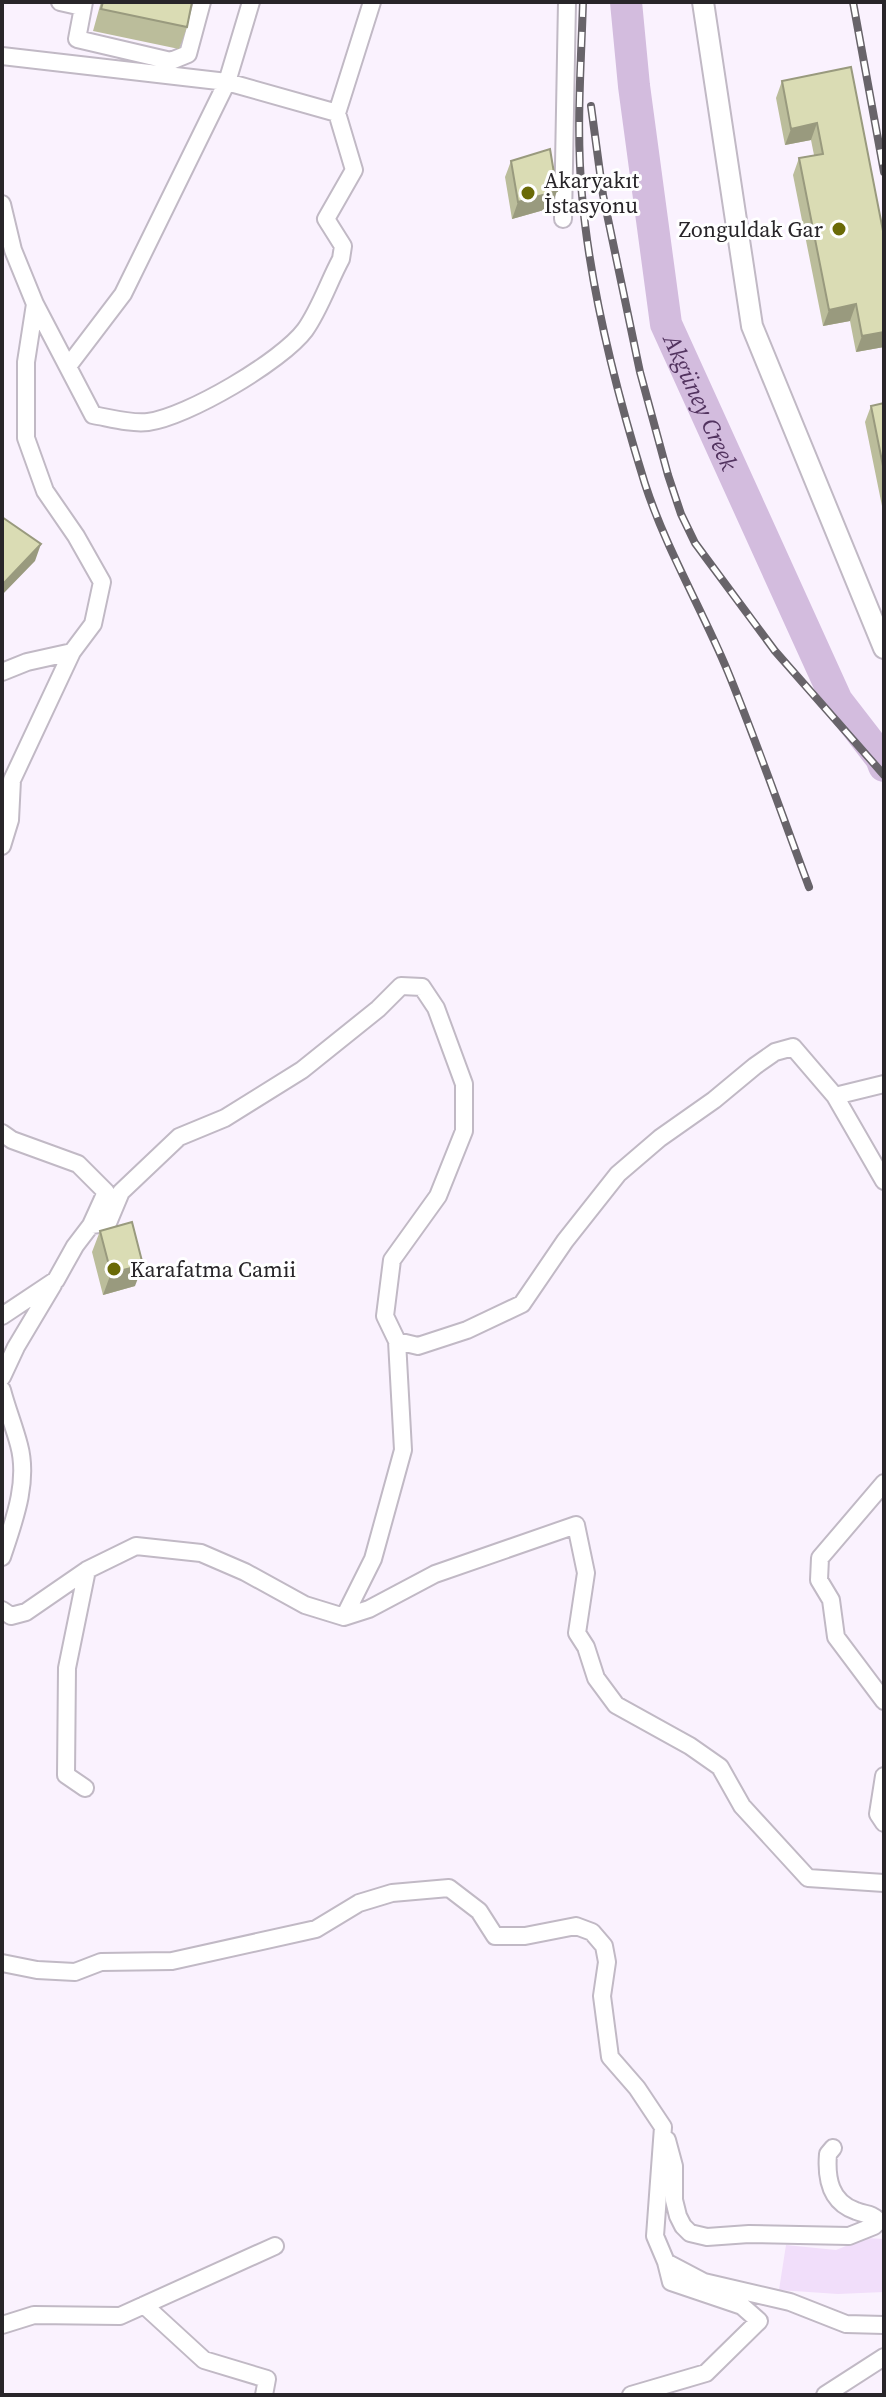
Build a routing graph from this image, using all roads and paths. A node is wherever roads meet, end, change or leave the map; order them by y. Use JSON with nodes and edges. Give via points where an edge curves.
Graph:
{"nodes":[{"id":1,"x":60,"y":2,"type":"edge"},
{"id":2,"x":202,"y":2,"type":"edge"},
{"id":3,"x":251,"y":2,"type":"edge"},
{"id":4,"x":372,"y":2,"type":"edge"},
{"id":5,"x":567,"y":2,"type":"edge"},
{"id":6,"x":703,"y":2,"type":"edge"},
{"id":7,"x":83,"y":5,"type":"edge"},
{"id":8,"x":2,"y":56,"type":"edge"},
{"id":9,"x":227,"y":82,"type":"junction"},
{"id":10,"x":337,"y":113,"type":"junction"},
{"id":11,"x":2,"y":204,"type":"edge"},
{"id":12,"x":563,"y":219,"type":"dead end"},
{"id":13,"x":8,"y":255,"type":"edge"},
{"id":14,"x":35,"y":304,"type":"junction"},
{"id":15,"x":69,"y":365,"type":"junction"},
{"id":16,"x":884,"y":648,"type":"edge"},
{"id":17,"x":72,"y":652,"type":"junction"},
{"id":18,"x":2,"y":672,"type":"edge"},
{"id":19,"x":2,"y":846,"type":"edge"},
{"id":20,"x":884,"y":1084,"type":"edge"},
{"id":21,"x":835,"y":1096,"type":"junction"},
{"id":22,"x":2,"y":1133,"type":"edge"},
{"id":23,"x":884,"y":1181,"type":"edge"},
{"id":24,"x":91,"y":1225,"type":"junction"},
{"id":25,"x":56,"y":1280,"type":"junction"},
{"id":26,"x":2,"y":1316,"type":"edge"},
{"id":27,"x":397,"y":1341,"type":"junction"},
{"id":28,"x":2,"y":1377,"type":"edge"},
{"id":29,"x":2,"y":1390,"type":"edge"},
{"id":30,"x":884,"y":1483,"type":"edge"},
{"id":31,"x":2,"y":1557,"type":"edge"},
{"id":32,"x":87,"y":1570,"type":"junction"},
{"id":33,"x":2,"y":1610,"type":"edge"},
{"id":34,"x":344,"y":1617,"type":"junction"},
{"id":35,"x":884,"y":1701,"type":"edge"},
{"id":36,"x":884,"y":1776,"type":"edge"},
{"id":37,"x":85,"y":1788,"type":"dead end"},
{"id":38,"x":884,"y":1823,"type":"edge"},
{"id":39,"x":884,"y":1883,"type":"edge"},
{"id":40,"x":2,"y":1963,"type":"edge"},
{"id":41,"x":663,"y":2127,"type":"junction"},
{"id":42,"x":833,"y":2148,"type":"dead end"},
{"id":43,"x":275,"y":2246,"type":"dead end"},
{"id":44,"x":666,"y":2262,"type":"junction"},
{"id":45,"x":144,"y":2305,"type":"junction"},
{"id":46,"x":2,"y":2325,"type":"edge"},
{"id":47,"x":884,"y":2325,"type":"edge"},
{"id":48,"x":884,"y":2357,"type":"edge"},
{"id":49,"x":264,"y":2395,"type":"edge"},
{"id":50,"x":631,"y":2395,"type":"edge"},
{"id":51,"x":825,"y":2395,"type":"edge"}],
"edges":[{"from":1,"to":7,"type":"street"},
{"from":2,"to":7,"type":"street","via":[[188,54],[171,61],[77,39]]},
{"from":3,"to":9,"type":"street"},
{"from":4,"to":10,"type":"street"},
{"from":5,"to":12,"type":"street"},
{"from":6,"to":16,"type":"street","via":[[752,326]]},
{"from":8,"to":9,"type":"street"},
{"from":9,"to":10,"type":"street"},
{"from":9,"to":15,"type":"street","via":[[123,294]]},
{"from":10,"to":15,"type":"street","via":[[354,170],[326,219],[343,246],[341,259],[307,328],[290,347],[223,391],[146,423],[93,415]]},
{"from":11,"to":13,"type":"street"},
{"from":13,"to":14,"type":"street"},
{"from":14,"to":15,"type":"street"},
{"from":14,"to":17,"type":"street","via":[[26,362],[26,438],[45,491],[102,582],[93,624]]},
{"from":17,"to":18,"type":"street"},
{"from":17,"to":19,"type":"street","via":[[12,780],[10,820]]},
{"from":20,"to":21,"type":"street"},
{"from":21,"to":23,"type":"street"},
{"from":21,"to":27,"type":"street","via":[[793,1047],[775,1052],[618,1174],[522,1304],[418,1346]]},
{"from":22,"to":24,"type":"street","via":[[78,1164],[106,1192]]},
{"from":24,"to":25,"type":"street"},
{"from":24,"to":27,"type":"street","via":[[108,1223],[121,1192],[179,1137],[225,1118],[302,1070],[401,986],[422,987],[436,1008],[464,1084],[464,1131],[438,1196],[392,1260],[385,1316]]},
{"from":25,"to":26,"type":"street"},
{"from":25,"to":28,"type":"street"},
{"from":27,"to":34,"type":"street","via":[[403,1450],[373,1559]]},
{"from":29,"to":31,"type":"street","via":[[23,1474]]},
{"from":30,"to":35,"type":"street","via":[[820,1558],[819,1580],[831,1600],[836,1637]]},
{"from":32,"to":33,"type":"street","via":[[26,1612],[11,1616]]},
{"from":32,"to":34,"type":"street","via":[[136,1546],[201,1553],[305,1605]]},
{"from":32,"to":37,"type":"street","via":[[67,1668],[65,1730],[66,1775]]},
{"from":34,"to":39,"type":"street","via":[[435,1574],[576,1525],[586,1573],[577,1633],[596,1678],[616,1705],[720,1767],[742,1806],[808,1878]]},
{"from":36,"to":38,"type":"street","via":[[878,1814]]},
{"from":40,"to":41,"type":"street","via":[[75,1972],[101,1962],[172,1961],[316,1929],[359,1903],[392,1893],[449,1888],[479,1911],[495,1936],[576,1926],[592,1932],[604,1946],[607,1962],[602,1996],[610,2057]]},
{"from":41,"to":42,"type":"street","via":[[674,2166],[678,2216],[690,2233],[707,2237],[849,2236],[874,2226],[879,2221],[871,2214],[842,2203],[830,2189],[828,2154]]},
{"from":41,"to":44,"type":"street","via":[[655,2236]]},
{"from":43,"to":45,"type":"street"},
{"from":44,"to":47,"type":"street","via":[[704,2282],[790,2302],[846,2324]]},
{"from":44,"to":50,"type":"street","via":[[671,2282],[742,2306],[759,2321],[706,2373]]},
{"from":45,"to":46,"type":"street","via":[[120,2316],[34,2315]]},
{"from":45,"to":49,"type":"street","via":[[204,2360],[267,2379]]},
{"from":48,"to":51,"type":"street"}]}
